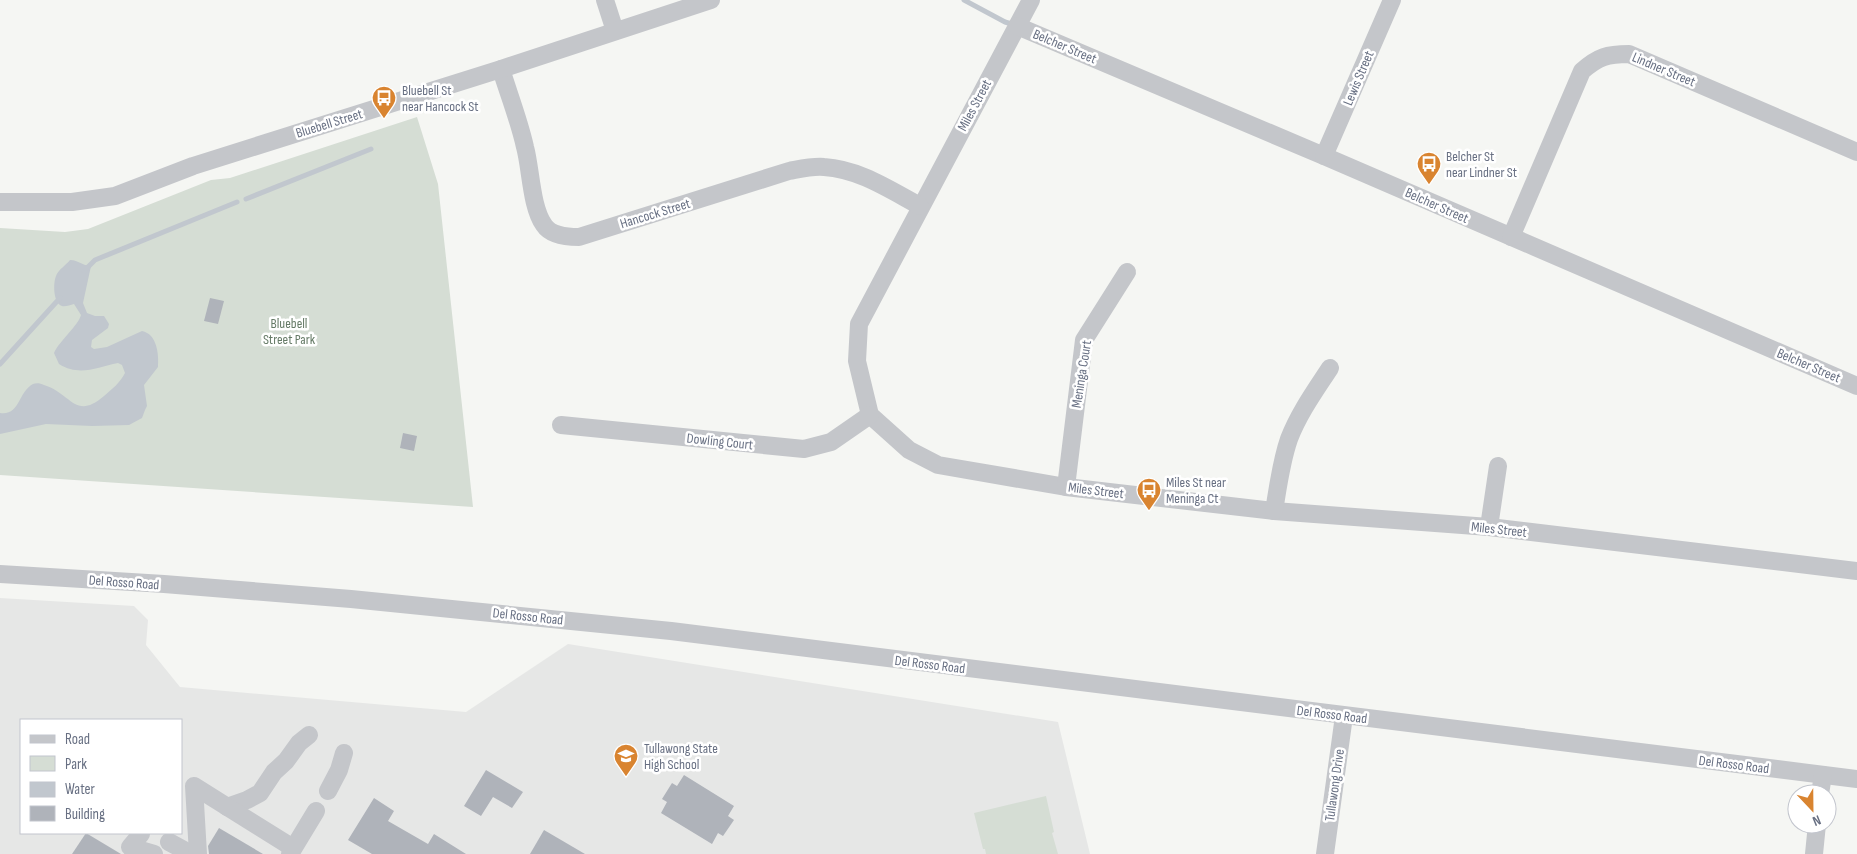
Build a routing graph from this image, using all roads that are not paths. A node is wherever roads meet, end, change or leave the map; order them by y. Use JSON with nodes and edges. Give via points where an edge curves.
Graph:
{"nodes":[{"id":1,"x":605,"y":0,"type":"edge"},
{"id":2,"x":711,"y":0,"type":"edge"},
{"id":3,"x":1031,"y":0,"type":"edge"},
{"id":4,"x":1392,"y":0,"type":"edge"},
{"id":5,"x":1017,"y":26,"type":"junction"},
{"id":6,"x":615,"y":31,"type":"junction"},
{"id":7,"x":501,"y":69,"type":"junction"},
{"id":8,"x":1857,"y":152,"type":"edge"},
{"id":9,"x":1324,"y":156,"type":"junction"},
{"id":10,"x":0,"y":202,"type":"edge"},
{"id":11,"x":920,"y":206,"type":"junction"},
{"id":12,"x":1511,"y":237,"type":"junction"},
{"id":13,"x":1127,"y":272,"type":"dead end"},
{"id":14,"x":1330,"y":368,"type":"dead end"},
{"id":15,"x":1857,"y":386,"type":"edge"},
{"id":16,"x":870,"y":415,"type":"junction"},
{"id":17,"x":561,"y":425,"type":"dead end"},
{"id":18,"x":1498,"y":466,"type":"dead end"},
{"id":19,"x":1066,"y":487,"type":"junction"},
{"id":20,"x":1274,"y":511,"type":"junction"},
{"id":21,"x":1489,"y":527,"type":"junction"},
{"id":22,"x":1857,"y":572,"type":"edge"},
{"id":23,"x":0,"y":574,"type":"edge"},
{"id":24,"x":1344,"y":716,"type":"junction"},
{"id":25,"x":309,"y":735,"type":"dead end"},
{"id":26,"x":344,"y":753,"type":"dead end"},
{"id":27,"x":1823,"y":775,"type":"junction"},
{"id":28,"x":1857,"y":779,"type":"edge"},
{"id":29,"x":1822,"y":784,"type":"edge"},
{"id":30,"x":328,"y":791,"type":"dead end"},
{"id":31,"x":227,"y":806,"type":"junction"},
{"id":32,"x":316,"y":811,"type":"dead end"},
{"id":33,"x":141,"y":834,"type":"edge"},
{"id":34,"x":1816,"y":834,"type":"edge"},
{"id":35,"x":169,"y":842,"type":"dead end"},
{"id":36,"x":292,"y":851,"type":"edge"},
{"id":37,"x":154,"y":854,"type":"edge"},
{"id":38,"x":191,"y":854,"type":"edge"},
{"id":39,"x":198,"y":854,"type":"edge"},
{"id":40,"x":1325,"y":854,"type":"edge"},
{"id":41,"x":1814,"y":854,"type":"edge"}],
"edges":[{"from":1,"to":6,"type":"street"},
{"from":2,"to":6,"type":"street","name":"Bluebell Street"},
{"from":3,"to":5,"type":"street","name":"Miles Street"},
{"from":4,"to":9,"type":"street","name":"Lewis Street"},
{"from":5,"to":9,"type":"street","name":"Belcher Street"},
{"from":5,"to":11,"type":"street","name":"Miles Street"},
{"from":6,"to":7,"type":"street","name":"Bluebell Street"},
{"from":7,"to":10,"type":"street","name":"Bluebell Street","via":[[193,166],[115,196],[72,202]]},
{"from":7,"to":11,"type":"street","name":"Hancock Street","via":[[525,146],[537,212],[544,227],[560,235],[579,237],[789,171],[813,168],[838,168],[857,174]]},
{"from":8,"to":12,"type":"street","name":"Lindner Street","via":[[1628,54],[1612,54],[1596,60],[1582,71]]},
{"from":9,"to":12,"type":"street","name":"Belcher Street"},
{"from":11,"to":16,"type":"street","name":"Miles Street","via":[[859,324],[857,361]]},
{"from":12,"to":15,"type":"street","name":"Belcher Street"},
{"from":13,"to":19,"type":"street","name":"Meninga Court","via":[[1084,340]]},
{"from":14,"to":20,"type":"street","via":[[1290,438]]},
{"from":16,"to":17,"type":"street","name":"Dowling Court","via":[[831,442],[804,449]]},
{"from":16,"to":19,"type":"street","name":"Miles Street","via":[[909,450],[938,465]]},
{"from":18,"to":21,"type":"street"},
{"from":19,"to":20,"type":"street","name":"Miles Street"},
{"from":20,"to":21,"type":"street","name":"Miles Street"},
{"from":21,"to":22,"type":"street","name":"Miles Street"},
{"from":23,"to":24,"type":"street","name":"Del Rosso Road","via":[[180,585],[543,617]]},
{"from":24,"to":27,"type":"street","name":"Del Rosso Road"},
{"from":24,"to":40,"type":"street","name":"Tullawong Drive"},
{"from":25,"to":31,"type":"street","via":[[274,772],[260,793]]},
{"from":26,"to":30,"type":"street"},
{"from":27,"to":28,"type":"street","name":"Del Rosso Road"},
{"from":27,"to":29,"type":"street"},
{"from":31,"to":36,"type":"street"},
{"from":31,"to":39,"type":"street","via":[[194,786]]},
{"from":32,"to":36,"type":"street"},
{"from":33,"to":37,"type":"street","via":[[130,848]]},
{"from":34,"to":41,"type":"street"},
{"from":35,"to":38,"type":"street"}]}
